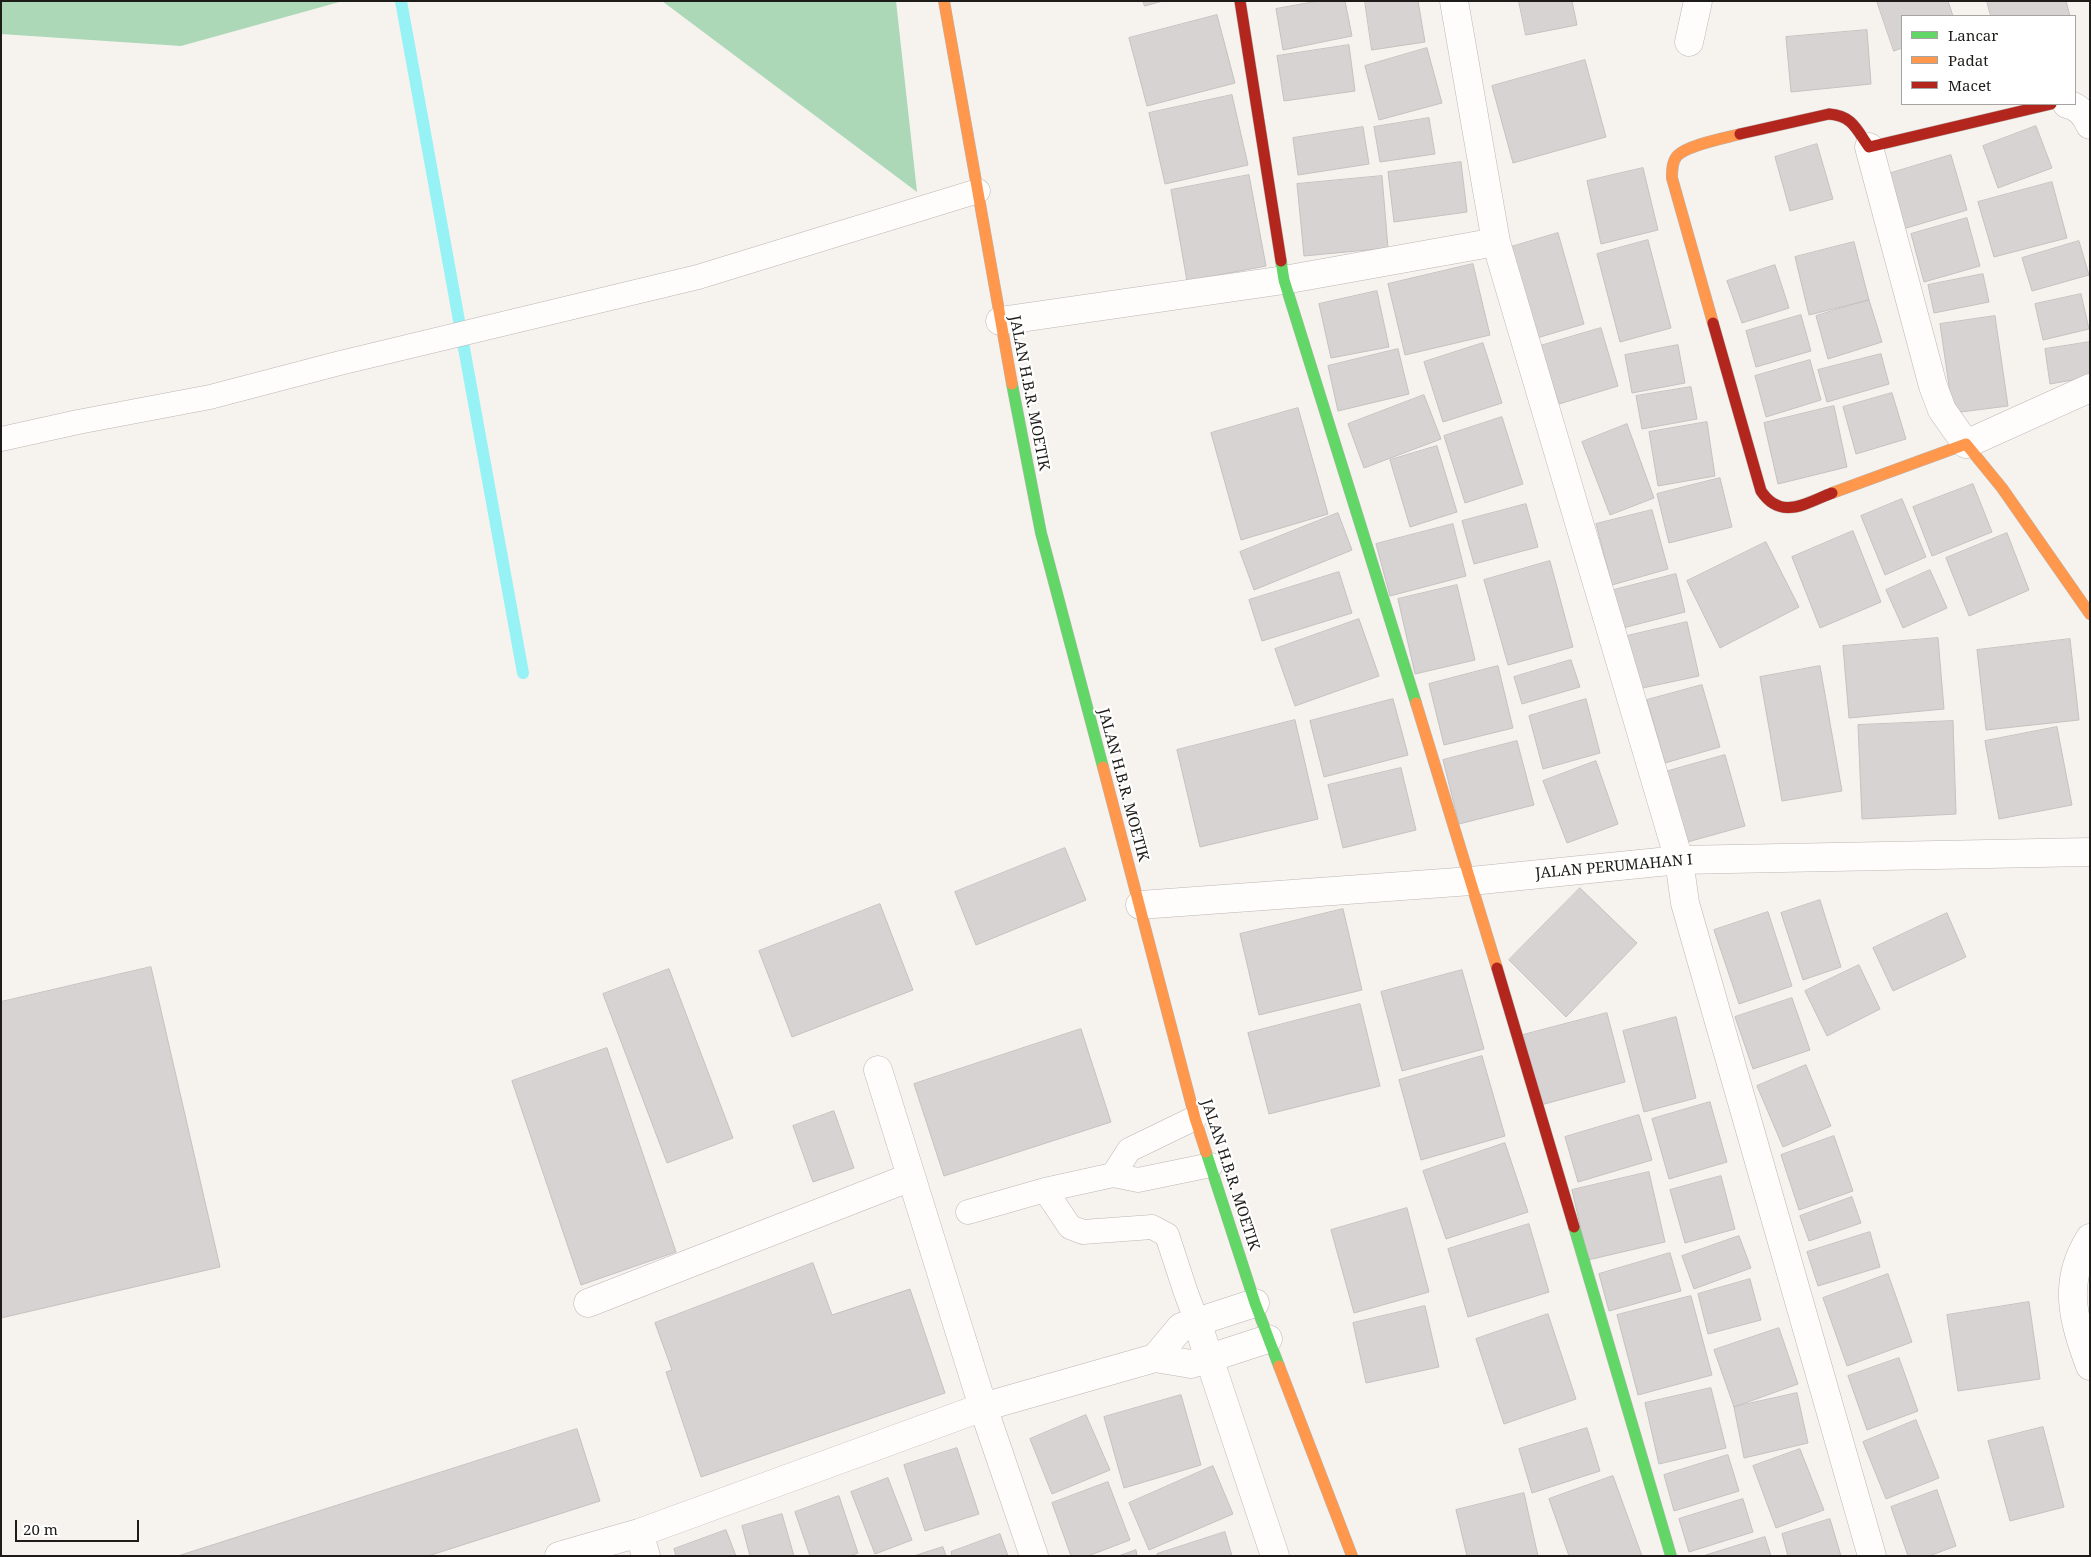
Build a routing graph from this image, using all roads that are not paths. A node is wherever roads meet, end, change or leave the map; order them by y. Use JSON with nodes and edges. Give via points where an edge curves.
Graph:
{"nodes":[{"id":1,"x":944,"y":1,"type":"edge"},
{"id":2,"x":1240,"y":1,"type":"edge"},
{"id":3,"x":1454,"y":1,"type":"edge"},
{"id":4,"x":1698,"y":1,"type":"edge"},
{"id":5,"x":1690,"y":42,"type":"dead end"},
{"id":6,"x":2047,"y":105,"type":"edge"},
{"id":7,"x":2070,"y":105,"type":"edge"},
{"id":8,"x":2090,"y":125,"type":"edge"},
{"id":9,"x":1869,"y":147,"type":"junction"},
{"id":10,"x":978,"y":192,"type":"junction"},
{"id":11,"x":1496,"y":242,"type":"junction"},
{"id":12,"x":1284,"y":280,"type":"junction"},
{"id":13,"x":1000,"y":320,"type":"junction"},
{"id":14,"x":2090,"y":388,"type":"edge"},
{"id":15,"x":1,"y":440,"type":"edge"},
{"id":16,"x":1966,"y":444,"type":"junction"},
{"id":17,"x":2090,"y":614,"type":"edge"},
{"id":18,"x":2090,"y":852,"type":"edge"},
{"id":19,"x":1679,"y":860,"type":"junction"},
{"id":20,"x":1470,"y":881,"type":"junction"},
{"id":21,"x":1140,"y":905,"type":"junction"},
{"id":22,"x":878,"y":1070,"type":"dead end"},
{"id":23,"x":1195,"y":1118,"type":"junction"},
{"id":24,"x":1211,"y":1165,"type":"junction"},
{"id":25,"x":1113,"y":1174,"type":"junction"},
{"id":26,"x":911,"y":1177,"type":"junction"},
{"id":27,"x":1044,"y":1190,"type":"junction"},
{"id":28,"x":968,"y":1212,"type":"dead end"},
{"id":29,"x":2090,"y":1238,"type":"edge"},
{"id":30,"x":1255,"y":1302,"type":"junction"},
{"id":31,"x":588,"y":1303,"type":"dead end"},
{"id":32,"x":1197,"y":1322,"type":"junction"},
{"id":33,"x":1268,"y":1339,"type":"junction"},
{"id":34,"x":1155,"y":1358,"type":"junction"},
{"id":35,"x":1210,"y":1359,"type":"junction"},
{"id":36,"x":2090,"y":1366,"type":"edge"},
{"id":37,"x":983,"y":1407,"type":"junction"},
{"id":38,"x":642,"y":1544,"type":"edge"},
{"id":39,"x":559,"y":1556,"type":"edge"},
{"id":40,"x":1034,"y":1556,"type":"edge"},
{"id":41,"x":1275,"y":1556,"type":"edge"},
{"id":42,"x":1352,"y":1556,"type":"edge"},
{"id":43,"x":1671,"y":1556,"type":"edge"},
{"id":44,"x":1872,"y":1556,"type":"edge"}],
"edges":[{"from":1,"to":10,"type":"street","name":"JALAN H.B.R. MOETIK"},
{"from":2,"to":12,"type":"street"},
{"from":3,"to":11,"type":"street"},
{"from":4,"to":5,"type":"street"},
{"from":6,"to":9,"type":"street"},
{"from":7,"to":8,"type":"street","via":[[2079,108]]},
{"from":9,"to":16,"type":"street","via":[[1933,386],[1942,410]]},
{"from":9,"to":16,"type":"street","via":[[1848,118],[1829,114],[1764,127],[1684,150],[1673,162],[1672,178],[1761,491],[1774,506],[1793,508]]},
{"from":10,"to":13,"type":"street","name":"JALAN H.B.R. MOETIK"},
{"from":10,"to":15,"type":"lane","via":[[698,277],[210,397]]},
{"from":11,"to":12,"type":"street"},
{"from":11,"to":19,"type":"street"},
{"from":12,"to":13,"type":"street"},
{"from":12,"to":20,"type":"street"},
{"from":13,"to":21,"type":"street","name":"JALAN H.B.R. MOETIK","via":[[1041,533]]},
{"from":14,"to":16,"type":"street"},
{"from":16,"to":17,"type":"street","via":[[2002,488]]},
{"from":18,"to":19,"type":"street","name":"JALAN PERUMAHAN I"},
{"from":19,"to":20,"type":"street","name":"JALAN PERUMAHAN I"},
{"from":19,"to":44,"type":"street","via":[[1685,903]]},
{"from":20,"to":21,"type":"street","name":"JALAN PERUMAHAN I"},
{"from":20,"to":43,"type":"street"},
{"from":21,"to":23,"type":"street","name":"JALAN H.B.R. MOETIK"},
{"from":22,"to":26,"type":"street"},
{"from":23,"to":24,"type":"street","name":"JALAN H.B.R. MOETIK"},
{"from":23,"to":25,"type":"lane","via":[[1129,1150]]},
{"from":24,"to":25,"type":"lane","via":[[1138,1180]]},
{"from":24,"to":30,"type":"street","name":"JALAN H.B.R. MOETIK"},
{"from":25,"to":27,"type":"lane"},
{"from":26,"to":31,"type":"street"},
{"from":26,"to":37,"type":"street"},
{"from":27,"to":28,"type":"lane"},
{"from":27,"to":32,"type":"lane","via":[[1070,1227],[1077,1230],[1152,1227],[1167,1235]]},
{"from":29,"to":36,"type":"street","via":[[2079,1256],[2073,1309]]},
{"from":30,"to":32,"type":"street"},
{"from":30,"to":33,"type":"street","name":"JALAN H.B.R. MOETIK"},
{"from":32,"to":34,"type":"street","via":[[1181,1327]]},
{"from":32,"to":35,"type":"street"},
{"from":33,"to":35,"type":"street"},
{"from":33,"to":42,"type":"street","name":"JALAN H.B.R. MOETIK"},
{"from":34,"to":35,"type":"street","via":[[1191,1364]]},
{"from":34,"to":37,"type":"street"},
{"from":35,"to":41,"type":"street"},
{"from":37,"to":38,"type":"street"},
{"from":37,"to":40,"type":"street"},
{"from":38,"to":39,"type":"street"}]}
